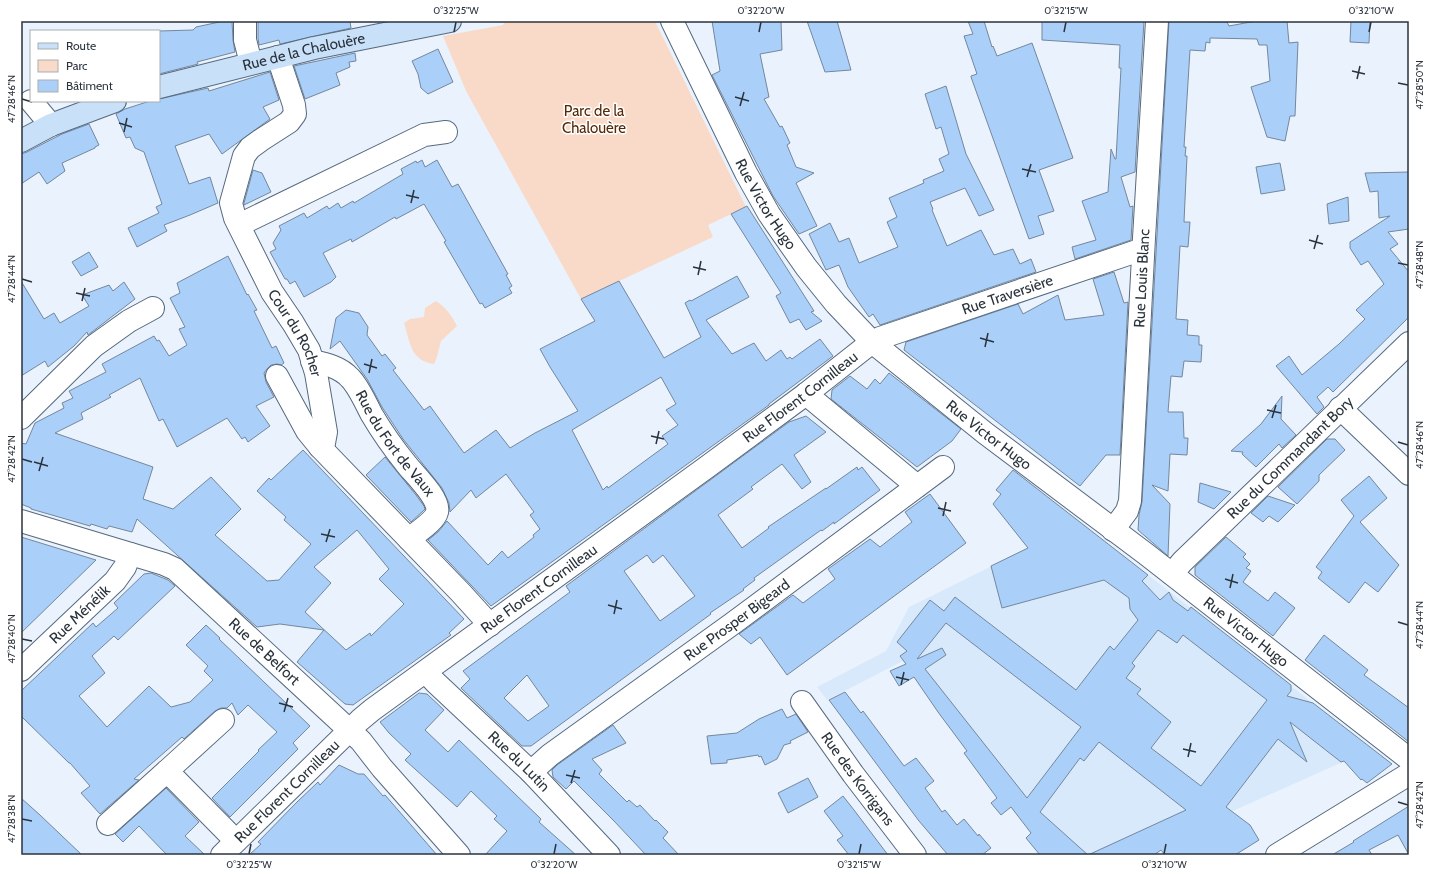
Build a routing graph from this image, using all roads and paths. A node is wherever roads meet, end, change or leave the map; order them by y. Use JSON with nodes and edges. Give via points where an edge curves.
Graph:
{"nodes":[{"id":1,"x":245,"y":21,"type":"edge"},
{"id":2,"x":450,"y":21,"type":"edge"},
{"id":3,"x":672,"y":21,"type":"edge"},
{"id":4,"x":1157,"y":21,"type":"edge"},
{"id":5,"x":278,"y":56,"type":"junction"},
{"id":6,"x":251,"y":63,"type":"junction"},
{"id":7,"x":160,"y":87,"type":"edge"},
{"id":8,"x":21,"y":88,"type":"edge"},
{"id":9,"x":30,"y":100,"type":"edge"},
{"id":10,"x":32,"y":102,"type":"edge"},
{"id":11,"x":111,"y":102,"type":"edge"},
{"id":12,"x":51,"y":125,"type":"junction"},
{"id":13,"x":446,"y":132,"type":"dead end"},
{"id":14,"x":21,"y":141,"type":"edge"},
{"id":15,"x":238,"y":225,"type":"junction"},
{"id":16,"x":1143,"y":249,"type":"junction"},
{"id":17,"x":153,"y":308,"type":"dead end"},
{"id":18,"x":872,"y":342,"type":"junction"},
{"id":19,"x":1409,"y":343,"type":"edge"},
{"id":20,"x":312,"y":361,"type":"junction"},
{"id":21,"x":277,"y":376,"type":"dead end"},
{"id":22,"x":806,"y":394,"type":"junction"},
{"id":23,"x":1340,"y":408,"type":"junction"},
{"id":24,"x":21,"y":418,"type":"edge"},
{"id":25,"x":320,"y":447,"type":"junction"},
{"id":26,"x":943,"y":467,"type":"dead end"},
{"id":27,"x":1409,"y":474,"type":"edge"},
{"id":28,"x":917,"y":486,"type":"junction"},
{"id":29,"x":21,"y":521,"type":"edge"},
{"id":30,"x":1113,"y":530,"type":"junction"},
{"id":31,"x":409,"y":539,"type":"junction"},
{"id":32,"x":130,"y":554,"type":"junction"},
{"id":33,"x":1172,"y":574,"type":"junction"},
{"id":34,"x":490,"y":625,"type":"junction"},
{"id":35,"x":21,"y":670,"type":"edge"},
{"id":36,"x":426,"y":672,"type":"junction"},
{"id":37,"x":802,"y":702,"type":"dead end"},
{"id":38,"x":223,"y":720,"type":"dead end"},
{"id":39,"x":349,"y":730,"type":"junction"},
{"id":40,"x":1409,"y":759,"type":"edge"},
{"id":41,"x":167,"y":771,"type":"junction"},
{"id":42,"x":531,"y":772,"type":"junction"},
{"id":43,"x":1409,"y":774,"type":"edge"},
{"id":44,"x":108,"y":824,"type":"dead end"},
{"id":45,"x":229,"y":848,"type":"edge"},
{"id":46,"x":459,"y":855,"type":"edge"},
{"id":47,"x":609,"y":855,"type":"edge"},
{"id":48,"x":915,"y":855,"type":"edge"},
{"id":49,"x":1277,"y":855,"type":"edge"}],
"edges":[{"from":1,"to":6,"type":"street","via":[[245,40]]},
{"from":2,"to":5,"type":"street","name":"Rue de la Chalouère"},
{"from":3,"to":18,"type":"street","name":"Rue Victor Hugo","via":[[746,173],[769,214],[806,267]]},
{"from":4,"to":16,"type":"street","name":"Rue Louis Blanc"},
{"from":5,"to":6,"type":"street","name":"Rue de la Chalouère"},
{"from":5,"to":15,"type":"street","name":"Cour du Rocher","via":[[295,114],[289,122],[250,148],[244,156],[231,203]]},
{"from":6,"to":7,"type":"street","name":"Rue de la Chalouère"},
{"from":8,"to":9,"type":"street"},
{"from":10,"to":12,"type":"street"},
{"from":11,"to":12,"type":"street"},
{"from":12,"to":14,"type":"street"},
{"from":13,"to":15,"type":"street","via":[[424,135]]},
{"from":15,"to":20,"type":"street","name":"Cour du Rocher","via":[[272,292],[309,350]]},
{"from":16,"to":18,"type":"street","name":"Rue Traversière"},
{"from":16,"to":30,"type":"street","name":"Rue Louis Blanc","via":[[1130,501],[1127,511]]},
{"from":17,"to":24,"type":"street","via":[[129,321],[94,346]]},
{"from":18,"to":22,"type":"street","name":"Rue Florent Cornilleau"},
{"from":18,"to":30,"type":"street","name":"Rue Victor Hugo","via":[[985,434]]},
{"from":19,"to":23,"type":"street","name":"Rue du Commandant Bory"},
{"from":20,"to":25,"type":"street","name":"Cour du Rocher","via":[[326,432],[324,443]]},
{"from":20,"to":31,"type":"street","name":"Rue du Fort de Vaux","via":[[333,366],[351,378],[382,431],[437,505],[438,512],[434,518]]},
{"from":21,"to":25,"type":"street","via":[[307,431]]},
{"from":22,"to":28,"type":"street"},
{"from":22,"to":34,"type":"street","name":"Rue Florent Cornilleau"},
{"from":23,"to":27,"type":"street"},
{"from":23,"to":33,"type":"street","name":"Rue du Commandant Bory"},
{"from":25,"to":31,"type":"street"},
{"from":26,"to":28,"type":"street","name":"Rue Prosper Bigeard"},
{"from":28,"to":42,"type":"street","name":"Rue Prosper Bigeard"},
{"from":29,"to":32,"type":"street","name":"Rue de Belfort"},
{"from":30,"to":33,"type":"street","name":"Rue Victor Hugo"},
{"from":31,"to":34,"type":"street"},
{"from":32,"to":35,"type":"street","name":"Rue Ménélik","via":[[115,581]]},
{"from":32,"to":39,"type":"street","name":"Rue de Belfort","via":[[175,569]]},
{"from":33,"to":40,"type":"street","name":"Rue Victor Hugo"},
{"from":34,"to":36,"type":"street","name":"Rue Florent Cornilleau"},
{"from":36,"to":39,"type":"street","name":"Rue Florent Cornilleau","via":[[372,710]]},
{"from":36,"to":42,"type":"street","name":"Rue du Lutin"},
{"from":37,"to":48,"type":"street","name":"Rue des Korrigans","via":[[852,774]]},
{"from":38,"to":41,"type":"street"},
{"from":39,"to":45,"type":"street","name":"Rue Florent Cornilleau"},
{"from":39,"to":46,"type":"street","name":"Rue de Belfort"},
{"from":41,"to":44,"type":"street"},
{"from":41,"to":45,"type":"street"},
{"from":42,"to":47,"type":"street","name":"Rue du Lutin"},
{"from":43,"to":49,"type":"street"}]}
